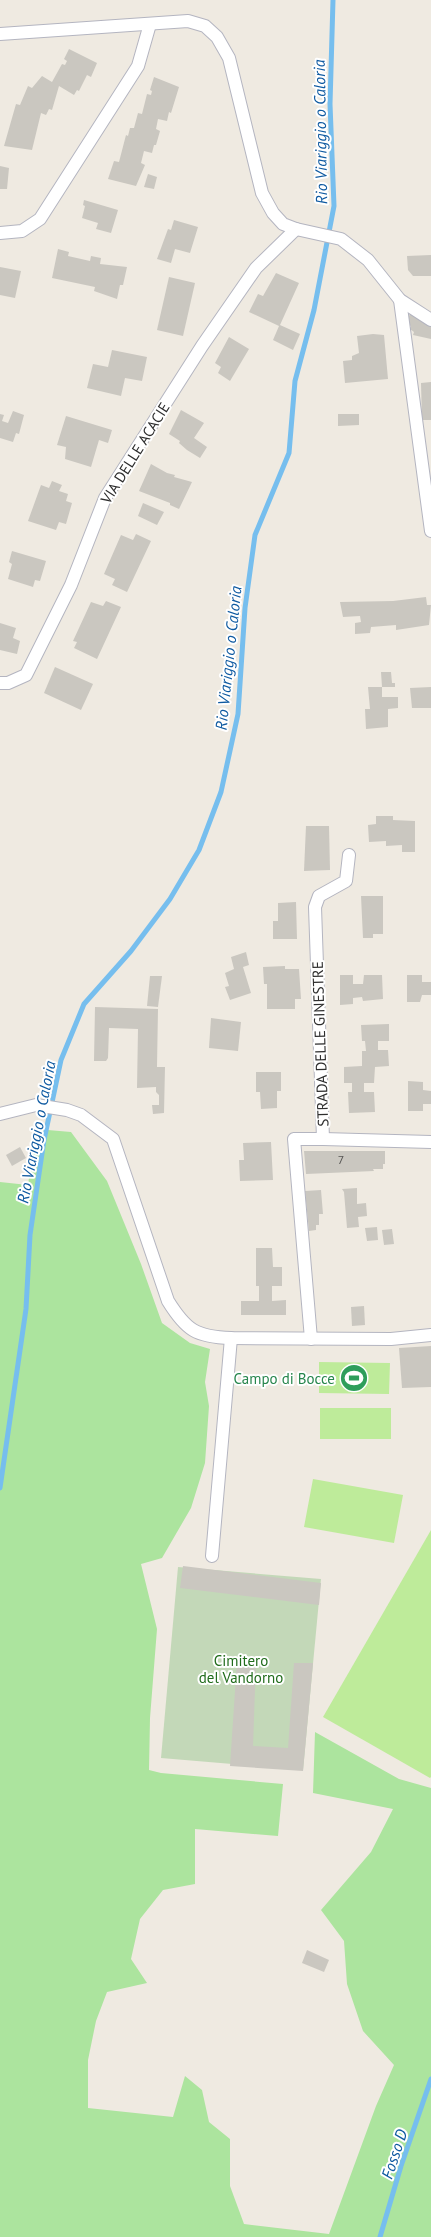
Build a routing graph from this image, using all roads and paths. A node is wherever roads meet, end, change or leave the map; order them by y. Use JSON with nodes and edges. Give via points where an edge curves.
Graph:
{"nodes":[{"id":1,"x":150,"y":24,"type":"junction"},
{"id":2,"x":0,"y":34,"type":"edge"},
{"id":3,"x":296,"y":229,"type":"junction"},
{"id":4,"x":0,"y":233,"type":"edge"},
{"id":5,"x":400,"y":300,"type":"junction"},
{"id":6,"x":431,"y":320,"type":"edge"},
{"id":7,"x":431,"y":531,"type":"edge"},
{"id":8,"x":0,"y":683,"type":"edge"},
{"id":9,"x":349,"y":855,"type":"dead end"},
{"id":10,"x":0,"y":1114,"type":"edge"},
{"id":11,"x":323,"y":1140,"type":"junction"},
{"id":12,"x":431,"y":1142,"type":"edge"},
{"id":13,"x":431,"y":1335,"type":"edge"},
{"id":14,"x":231,"y":1338,"type":"junction"},
{"id":15,"x":311,"y":1339,"type":"junction"},
{"id":16,"x":212,"y":1556,"type":"dead end"}],
"edges":[{"from":1,"to":2,"type":"street"},
{"from":1,"to":3,"type":"street","via":[[188,21],[205,26],[217,36],[229,58],[262,193],[283,224]]},
{"from":1,"to":4,"type":"street","via":[[138,66],[40,220],[22,231]]},
{"from":3,"to":5,"type":"street","via":[[341,239],[368,260]]},
{"from":3,"to":8,"type":"street","name":"VIA DELLE ACACIE","via":[[256,268],[105,498],[70,585],[26,675]]},
{"from":5,"to":6,"type":"street"},
{"from":5,"to":7,"type":"street"},
{"from":9,"to":11,"type":"street","name":"STRADA DELLE GINESTRE","via":[[346,881],[319,896],[316,907]]},
{"from":10,"to":14,"type":"street","via":[[36,1105],[67,1110],[81,1115],[113,1139],[168,1301],[181,1322],[196,1333],[212,1338]]},
{"from":11,"to":12,"type":"street"},
{"from":11,"to":15,"type":"street","name":"STRADA DELLE GINESTRE","via":[[294,1139]]},
{"from":13,"to":15,"type":"street","via":[[390,1339]]},
{"from":14,"to":15,"type":"street"},
{"from":14,"to":16,"type":"street"}]}
